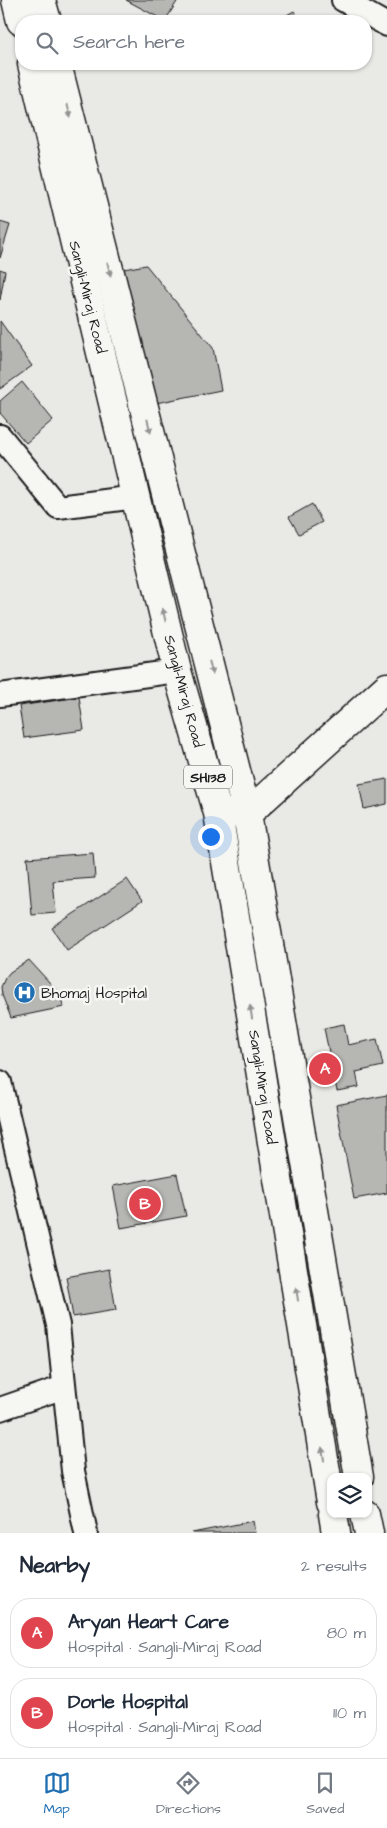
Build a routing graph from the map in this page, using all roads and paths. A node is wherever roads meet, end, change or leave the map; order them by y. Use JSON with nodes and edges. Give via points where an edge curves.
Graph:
{"nodes":[{"id":1,"x":16,"y":0,"type":"edge"},
{"id":2,"x":41,"y":0,"type":"edge"},
{"id":3,"x":343,"y":0,"type":"edge"},
{"id":4,"x":20,"y":15,"type":"edge"},
{"id":5,"x":45,"y":15,"type":"edge"},
{"id":6,"x":369,"y":15,"type":"edge"},
{"id":7,"x":372,"y":16,"type":"edge"},
{"id":8,"x":387,"y":25,"type":"edge"},
{"id":9,"x":33,"y":70,"type":"edge"},
{"id":10,"x":59,"y":70,"type":"edge"},
{"id":11,"x":0,"y":436,"type":"edge"},
{"id":12,"x":136,"y":497,"type":"junction"},
{"id":13,"x":177,"y":670,"type":"junction"},
{"id":14,"x":387,"y":687,"type":"edge"},
{"id":15,"x":0,"y":695,"type":"edge"},
{"id":16,"x":218,"y":813,"type":"junction"},
{"id":17,"x":247,"y":814,"type":"junction"},
{"id":18,"x":0,"y":1082,"type":"edge"},
{"id":19,"x":64,"y":1387,"type":"junction"},
{"id":20,"x":0,"y":1409,"type":"edge"},
{"id":21,"x":358,"y":1473,"type":"edge"},
{"id":22,"x":327,"y":1478,"type":"edge"},
{"id":23,"x":334,"y":1518,"type":"edge"},
{"id":24,"x":366,"y":1518,"type":"edge"},
{"id":25,"x":86,"y":1533,"type":"edge"},
{"id":26,"x":336,"y":1533,"type":"edge"},
{"id":27,"x":368,"y":1533,"type":"edge"}],
"edges":[{"from":1,"to":4,"type":"main road"},
{"from":2,"to":5,"type":"main road"},
{"from":3,"to":6,"type":"street"},
{"from":7,"to":8,"type":"street"},
{"from":9,"to":12,"type":"main road","name":"Sangli-Miraj Road","number":"SH138"},
{"from":10,"to":17,"type":"main road","name":"Sangli-Miraj Road","one_way":true},
{"from":11,"to":12,"type":"street","via":[[58,507]]},
{"from":13,"to":12,"type":"main road","name":"Sangli-Miraj Road","number":"SH138","one_way":true},
{"from":13,"to":15,"type":"street"},
{"from":13,"to":16,"type":"main road","name":"Sangli-Miraj Road","number":"SH138"},
{"from":14,"to":17,"type":"main road"},
{"from":16,"to":17,"type":"main road"},
{"from":22,"to":16,"type":"main road","name":"Sangli-Miraj Road","number":"SH138","one_way":true},
{"from":17,"to":21,"type":"main road","name":"Sangli-Miraj Road"},
{"from":18,"to":19,"type":"street","via":[[58,1325]]},
{"from":19,"to":20,"type":"street"},
{"from":19,"to":25,"type":"street","via":[[73,1471]]},
{"from":23,"to":26,"type":"main road"},
{"from":24,"to":27,"type":"main road"}]}
